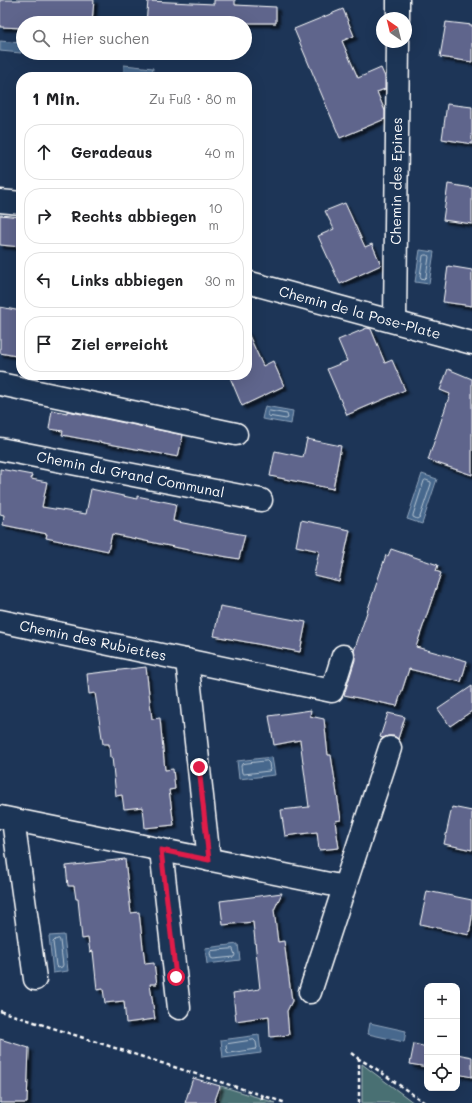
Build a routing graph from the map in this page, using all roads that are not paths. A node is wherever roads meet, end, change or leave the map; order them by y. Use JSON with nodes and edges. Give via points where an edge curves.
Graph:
{"nodes":[{"id":1,"x":398,"y":0,"type":"edge"},
{"id":2,"x":398,"y":12,"type":"edge"},
{"id":3,"x":398,"y":48,"type":"edge"},
{"id":4,"x":0,"y":201,"type":"edge"},
{"id":5,"x":16,"y":203,"type":"edge"},
{"id":6,"x":252,"y":283,"type":"edge"},
{"id":7,"x":395,"y":321,"type":"junction"},
{"id":8,"x":472,"y":343,"type":"edge"},
{"id":9,"x":0,"y":384,"type":"edge"},
{"id":10,"x":236,"y":434,"type":"dead end"},
{"id":11,"x":0,"y":449,"type":"edge"},
{"id":12,"x":261,"y":500,"type":"dead end"},
{"id":13,"x":0,"y":621,"type":"edge"},
{"id":14,"x":344,"y":656,"type":"dead end"},
{"id":15,"x":187,"y":660,"type":"junction"},
{"id":16,"x":390,"y":748,"type":"dead end"},
{"id":17,"x":6,"y":818,"type":"edge"},
{"id":18,"x":161,"y":850,"type":"junction"},
{"id":19,"x":209,"y":860,"type":"junction"},
{"id":20,"x":344,"y":887,"type":"junction"},
{"id":21,"x":35,"y":978,"type":"dead end"},
{"id":22,"x":310,"y":992,"type":"dead end"},
{"id":23,"x":179,"y":1008,"type":"dead end"}],
"edges":[{"from":1,"to":2,"type":"street"},
{"from":3,"to":7,"type":"street","name":"Chemin des Epines"},
{"from":4,"to":5,"type":"street"},
{"from":6,"to":7,"type":"street","name":"Chemin de la Pose-Plate"},
{"from":7,"to":8,"type":"street","name":"Chemin de la Pose-Plate"},
{"from":9,"to":10,"type":"street"},
{"from":11,"to":12,"type":"street","name":"Chemin du Grand Communal"},
{"from":13,"to":15,"type":"street","name":"Chemin des Rubiettes"},
{"from":14,"to":15,"type":"street","name":"Chemin des Rubiettes","via":[[332,691]]},
{"from":15,"to":19,"type":"street","name":"Chemin des Rubiettes"},
{"from":16,"to":20,"type":"street"},
{"from":17,"to":18,"type":"street"},
{"from":17,"to":21,"type":"street"},
{"from":18,"to":19,"type":"street"},
{"from":18,"to":23,"type":"street"},
{"from":19,"to":20,"type":"street"},
{"from":20,"to":22,"type":"street"}]}
